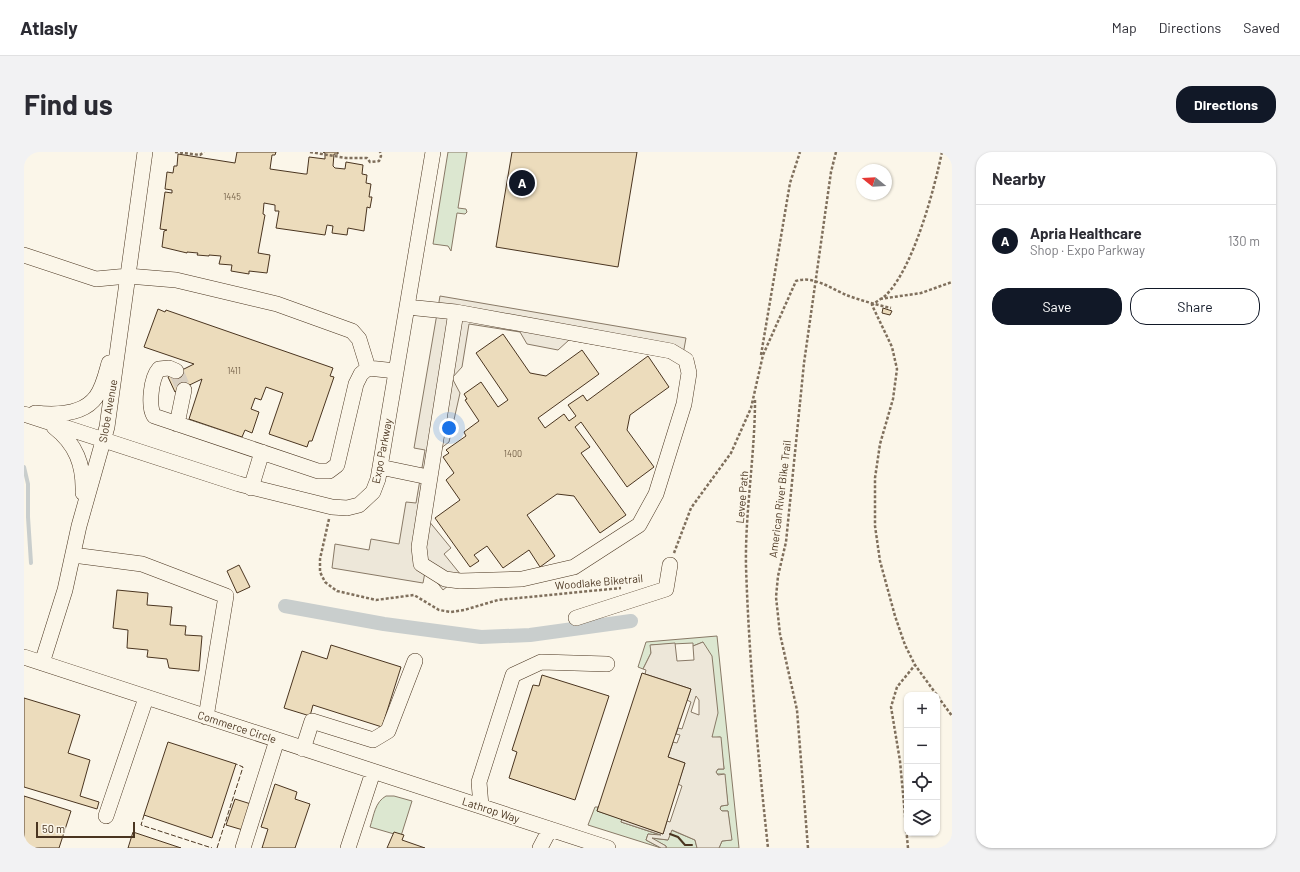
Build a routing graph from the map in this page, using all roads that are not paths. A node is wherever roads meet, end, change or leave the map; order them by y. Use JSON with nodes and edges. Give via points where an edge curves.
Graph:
{"nodes":[{"id":1,"x":145,"y":152,"type":"edge"},
{"id":2,"x":433,"y":152,"type":"edge"},
{"id":3,"x":24,"y":256,"type":"edge"},
{"id":4,"x":128,"y":276,"type":"junction"},
{"id":5,"x":407,"y":307,"type":"junction"},
{"id":6,"x":456,"y":312,"type":"junction"},
{"id":7,"x":118,"y":344,"type":"junction"},
{"id":8,"x":368,"y":368,"type":"junction"},
{"id":9,"x":176,"y":371,"type":"dead end"},
{"id":10,"x":396,"y":371,"type":"junction"},
{"id":11,"x":184,"y":390,"type":"tunnel mouth"},
{"id":12,"x":24,"y":413,"type":"edge"},
{"id":13,"x":50,"y":424,"type":"junction"},
{"id":14,"x":177,"y":424,"type":"junction"},
{"id":15,"x":104,"y":440,"type":"junction"},
{"id":16,"x":262,"y":452,"type":"junction"},
{"id":17,"x":380,"y":467,"type":"junction"},
{"id":18,"x":428,"y":477,"type":"junction"},
{"id":19,"x":251,"y":488,"type":"junction"},
{"id":20,"x":81,"y":517,"type":"junction"},
{"id":21,"x":74,"y":555,"type":"junction"},
{"id":22,"x":670,"y":565,"type":"road end"},
{"id":23,"x":576,"y":618,"type":"dead end"},
{"id":24,"x":24,"y":657,"type":"edge"},
{"id":25,"x":415,"y":661,"type":"dead end"},
{"id":26,"x":42,"y":663,"type":"junction"},
{"id":27,"x":607,"y":664,"type":"dead end"},
{"id":28,"x":146,"y":698,"type":"junction"},
{"id":29,"x":206,"y":717,"type":"junction"},
{"id":30,"x":277,"y":740,"type":"junction"},
{"id":31,"x":303,"y":749,"type":"junction"},
{"id":32,"x":373,"y":772,"type":"junction"},
{"id":33,"x":481,"y":806,"type":"junction"},
{"id":34,"x":106,"y":816,"type":"dead end"},
{"id":35,"x":550,"y":829,"type":"junction"},
{"id":36,"x":243,"y":848,"type":"edge"},
{"id":37,"x":348,"y":848,"type":"edge"},
{"id":38,"x":540,"y":848,"type":"edge"},
{"id":39,"x":608,"y":848,"type":"edge"}],
"edges":[{"from":1,"to":4,"type":"street","name":"Slobe Avenue"},
{"from":2,"to":5,"type":"street","name":"Expo Parkway"},
{"from":3,"to":4,"type":"street","via":[[96,279]]},
{"from":4,"to":7,"type":"street","name":"Slobe Avenue"},
{"from":4,"to":8,"type":"street","via":[[176,280],[277,304],[338,325],[352,331],[359,339]]},
{"from":5,"to":6,"type":"street"},
{"from":5,"to":10,"type":"street","name":"Expo Parkway"},
{"from":6,"to":18,"type":"street"},
{"from":6,"to":18,"type":"street","via":[[671,351],[686,360],[689,373],[684,404],[656,494],[639,525],[574,567],[522,579],[445,579],[421,564],[418,547]]},
{"from":7,"to":12,"type":"street","via":[[96,397],[91,402],[67,413]]},
{"from":7,"to":15,"type":"street","name":"Slobe Avenue"},
{"from":8,"to":10,"type":"street"},
{"from":8,"to":16,"type":"street","via":[[356,384],[337,465],[329,471],[318,471]]},
{"from":9,"to":14,"type":"street","via":[[169,368],[159,369],[155,374],[150,409],[154,416]]},
{"from":10,"to":17,"type":"street","name":"Expo Parkway"},
{"from":11,"to":14,"type":"street"},
{"from":12,"to":13,"type":"street","name":"Expo Parkway"},
{"from":13,"to":15,"type":"street","name":"Expo Parkway"},
{"from":13,"to":20,"type":"street","via":[[62,433],[79,459],[83,485]]},
{"from":14,"to":16,"type":"street"},
{"from":15,"to":19,"type":"street","name":"Expo Parkway"},
{"from":15,"to":20,"type":"street","name":"Slobe Avenue"},
{"from":16,"to":19,"type":"street"},
{"from":17,"to":18,"type":"street"},
{"from":17,"to":19,"type":"street","name":"Expo Parkway","via":[[376,486],[365,501],[354,507],[332,507]]},
{"from":20,"to":21,"type":"street","name":"Slobe Avenue"},
{"from":21,"to":26,"type":"street","name":"Slobe Avenue"},
{"from":21,"to":29,"type":"street","via":[[142,564],[226,596]]},
{"from":22,"to":23,"type":"street","via":[[666,588]]},
{"from":24,"to":26,"type":"street","name":"Commerce Circle"},
{"from":25,"to":31,"type":"street","via":[[388,731],[374,740],[312,721]]},
{"from":26,"to":28,"type":"street","name":"Commerce Circle"},
{"from":27,"to":33,"type":"street","via":[[541,662],[513,675],[479,782]]},
{"from":28,"to":29,"type":"street","name":"Commerce Circle"},
{"from":28,"to":34,"type":"street"},
{"from":29,"to":30,"type":"street","name":"Commerce Circle"},
{"from":30,"to":31,"type":"street","name":"Commerce Circle"},
{"from":30,"to":36,"type":"street"},
{"from":31,"to":32,"type":"street","name":"Commerce Circle"},
{"from":32,"to":33,"type":"street","name":"Lathrop Way"},
{"from":32,"to":37,"type":"street"},
{"from":33,"to":35,"type":"street","name":"Lathrop Way"},
{"from":35,"to":38,"type":"street"},
{"from":35,"to":39,"type":"street","name":"Lathrop Way"}]}
